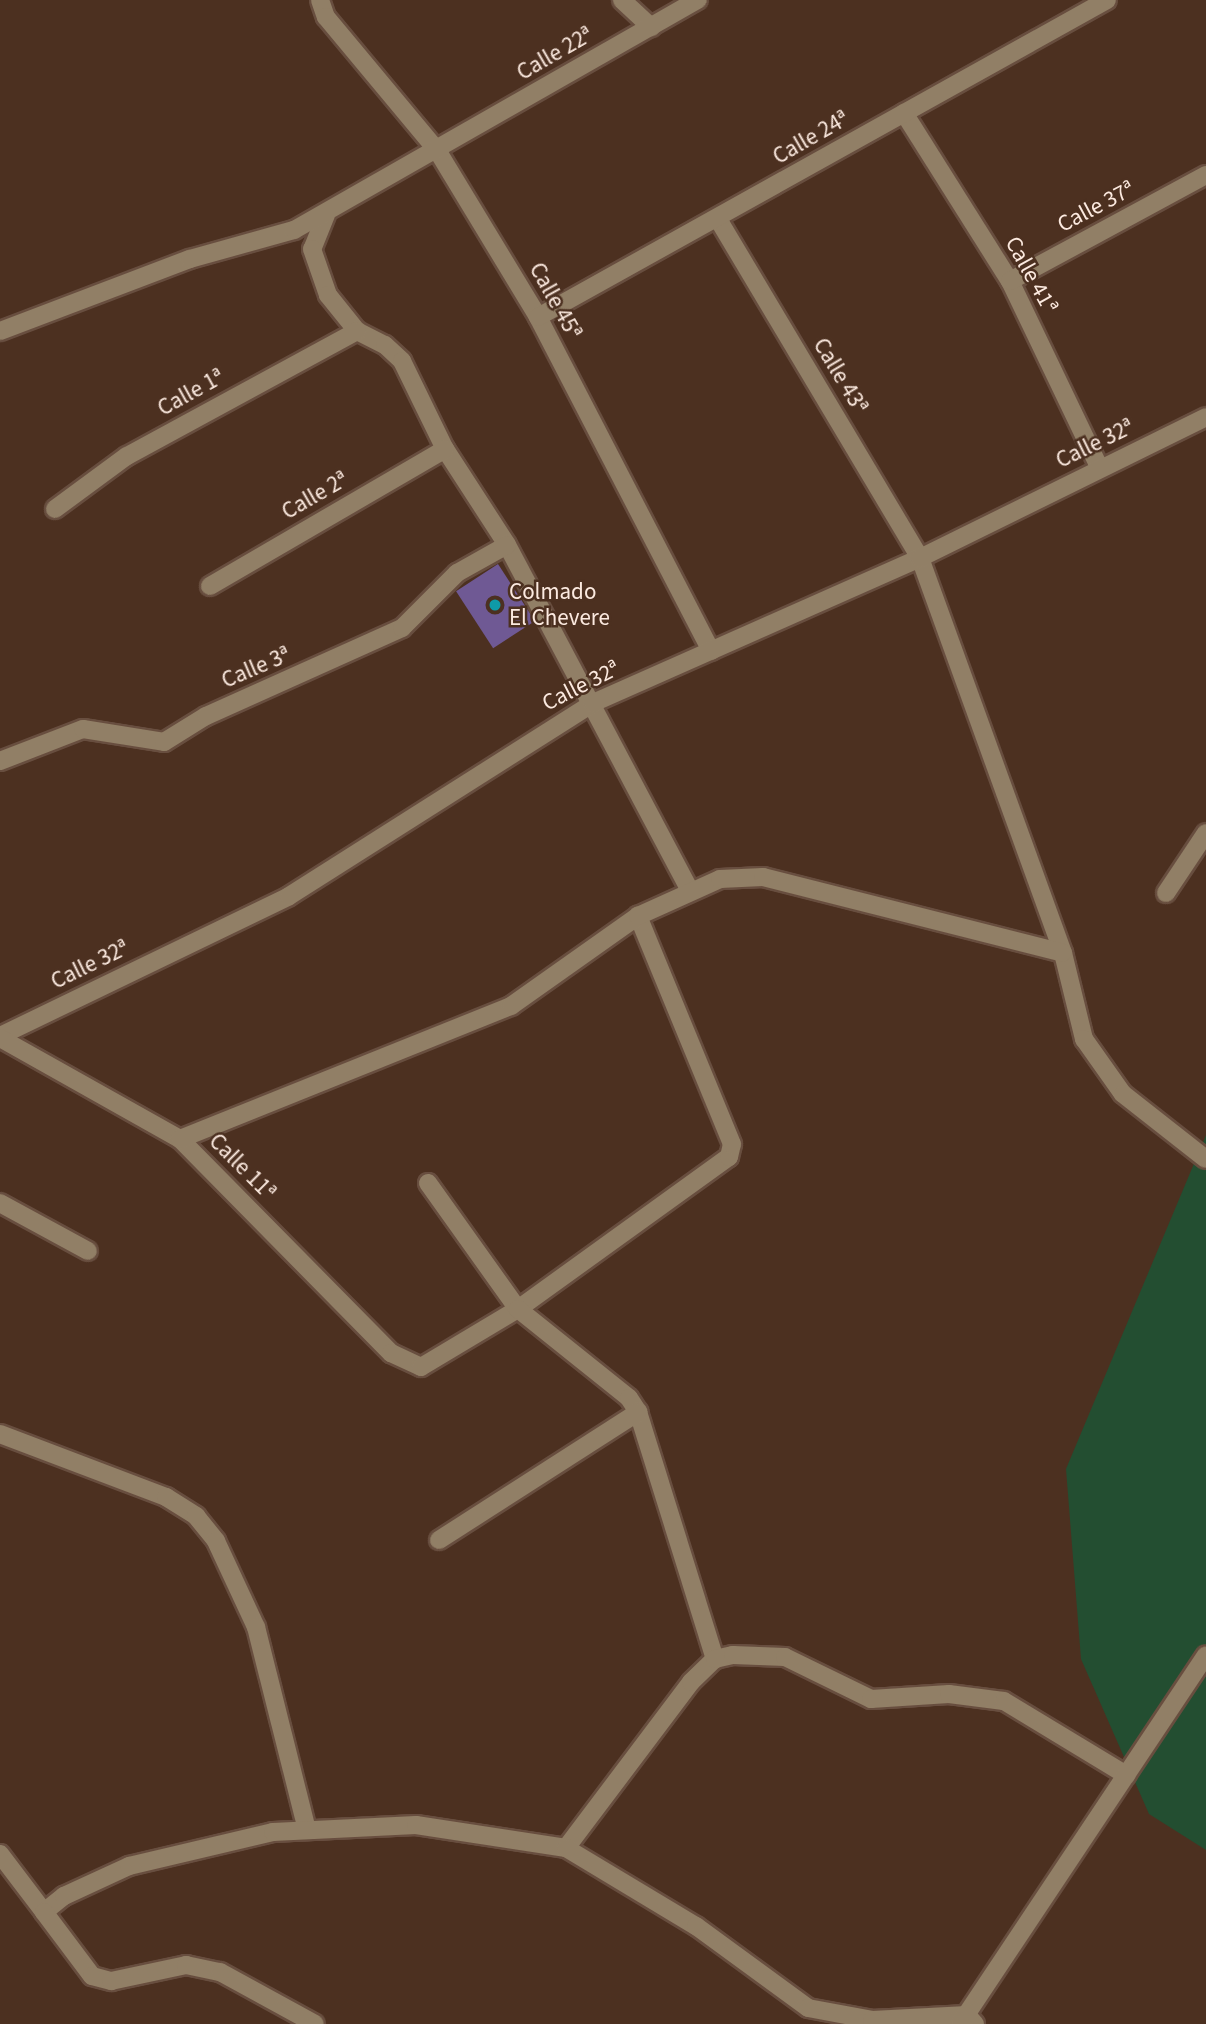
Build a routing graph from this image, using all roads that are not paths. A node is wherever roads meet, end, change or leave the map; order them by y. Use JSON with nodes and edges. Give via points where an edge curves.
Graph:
{"nodes":[{"id":1,"x":320,"y":0,"type":"edge"},
{"id":2,"x":622,"y":0,"type":"edge"},
{"id":3,"x":698,"y":0,"type":"edge"},
{"id":4,"x":1107,"y":0,"type":"edge"},
{"id":5,"x":652,"y":27,"type":"junction"},
{"id":6,"x":904,"y":113,"type":"junction"},
{"id":7,"x":437,"y":150,"type":"junction"},
{"id":8,"x":1206,"y":175,"type":"edge"},
{"id":9,"x":326,"y":215,"type":"junction"},
{"id":10,"x":718,"y":219,"type":"junction"},
{"id":11,"x":1010,"y":281,"type":"junction"},
{"id":12,"x":538,"y":317,"type":"junction"},
{"id":13,"x":0,"y":331,"type":"edge"},
{"id":14,"x":357,"y":331,"type":"junction"},
{"id":15,"x":1206,"y":417,"type":"edge"},
{"id":16,"x":445,"y":449,"type":"junction"},
{"id":17,"x":1100,"y":469,"type":"junction"},
{"id":18,"x":55,"y":509,"type":"dead end"},
{"id":19,"x":507,"y":545,"type":"junction"},
{"id":20,"x":920,"y":558,"type":"junction"},
{"id":21,"x":210,"y":586,"type":"dead end"},
{"id":22,"x":711,"y":651,"type":"junction"},
{"id":23,"x":593,"y":703,"type":"junction"},
{"id":24,"x":0,"y":761,"type":"edge"},
{"id":25,"x":1206,"y":833,"type":"edge"},
{"id":26,"x":690,"y":890,"type":"junction"},
{"id":27,"x":1166,"y":893,"type":"dead end"},
{"id":28,"x":638,"y":916,"type":"junction"},
{"id":29,"x":1063,"y":953,"type":"junction"},
{"id":30,"x":0,"y":1037,"type":"edge"},
{"id":31,"x":180,"y":1139,"type":"junction"},
{"id":32,"x":1206,"y":1159,"type":"edge"},
{"id":33,"x":428,"y":1183,"type":"dead end"},
{"id":34,"x":0,"y":1203,"type":"edge"},
{"id":35,"x":88,"y":1251,"type":"dead end"},
{"id":36,"x":518,"y":1309,"type":"junction"},
{"id":37,"x":638,"y":1412,"type":"junction"},
{"id":38,"x":0,"y":1434,"type":"edge"},
{"id":39,"x":439,"y":1540,"type":"dead end"},
{"id":40,"x":1206,"y":1655,"type":"edge"},
{"id":41,"x":715,"y":1659,"type":"junction"},
{"id":42,"x":1126,"y":1775,"type":"junction"},
{"id":43,"x":307,"y":1830,"type":"junction"},
{"id":44,"x":566,"y":1848,"type":"junction"},
{"id":45,"x":0,"y":1854,"type":"edge"},
{"id":46,"x":44,"y":1912,"type":"junction"},
{"id":47,"x":967,"y":2021,"type":"edge"},
{"id":48,"x":315,"y":2024,"type":"edge"}],
"edges":[{"from":1,"to":7,"type":"street","name":"Calle 45ª","via":[[326,16]]},
{"from":2,"to":5,"type":"street"},
{"from":3,"to":5,"type":"street","name":"Calle 22ª"},
{"from":4,"to":6,"type":"street","name":"Calle 24ª"},
{"from":5,"to":7,"type":"street","name":"Calle 22ª"},
{"from":6,"to":10,"type":"street","name":"Calle 24ª"},
{"from":6,"to":11,"type":"street","name":"Calle 41ª"},
{"from":7,"to":9,"type":"street","name":"Calle 22ª"},
{"from":7,"to":12,"type":"street","name":"Calle 45ª"},
{"from":8,"to":11,"type":"street","name":"Calle 37ª"},
{"from":9,"to":13,"type":"street","name":"Calle 22ª"},
{"from":9,"to":14,"type":"street","via":[[312,249],[328,295]]},
{"from":10,"to":12,"type":"street","name":"Calle 24ª"},
{"from":10,"to":20,"type":"street","name":"Calle 43ª"},
{"from":11,"to":17,"type":"street","name":"Calle 41ª"},
{"from":12,"to":22,"type":"street","name":"Calle 45ª"},
{"from":14,"to":16,"type":"street","via":[[385,345],[402,361]]},
{"from":14,"to":18,"type":"street","name":"Calle 1ª","via":[[127,456]]},
{"from":15,"to":17,"type":"street","name":"Calle 32ª"},
{"from":16,"to":19,"type":"street"},
{"from":16,"to":21,"type":"street","name":"Calle 2ª"},
{"from":17,"to":20,"type":"street","name":"Calle 32ª"},
{"from":19,"to":23,"type":"street"},
{"from":19,"to":24,"type":"street","name":"Calle 3ª","via":[[457,573],[402,628],[206,716],[164,742],[83,729]]},
{"from":20,"to":22,"type":"street","name":"Calle 32ª"},
{"from":20,"to":29,"type":"street","name":"Calle 43ª"},
{"from":22,"to":23,"type":"street","name":"Calle 32ª"},
{"from":23,"to":26,"type":"street"},
{"from":23,"to":30,"type":"street","name":"Calle 32ª","via":[[289,896]]},
{"from":25,"to":27,"type":"street"},
{"from":26,"to":28,"type":"street"},
{"from":26,"to":29,"type":"street","via":[[720,879],[763,877]]},
{"from":28,"to":31,"type":"street","via":[[510,1006]]},
{"from":28,"to":36,"type":"street","via":[[733,1144],[729,1157]]},
{"from":29,"to":32,"type":"street","name":"Calle 43ª","via":[[1084,1039],[1100,1068],[1123,1094]]},
{"from":30,"to":31,"type":"street","name":"Calle 11ª"},
{"from":31,"to":36,"type":"street","name":"Calle 11ª","via":[[391,1353],[421,1367]]},
{"from":33,"to":36,"type":"street"},
{"from":34,"to":35,"type":"street"},
{"from":36,"to":37,"type":"street","via":[[629,1398]]},
{"from":37,"to":39,"type":"street"},
{"from":37,"to":41,"type":"street"},
{"from":38,"to":43,"type":"street","via":[[166,1497],[195,1516],[216,1541],[256,1627]]},
{"from":40,"to":42,"type":"street"},
{"from":41,"to":42,"type":"street","via":[[759,1653],[785,1657],[871,1699],[949,1694],[1004,1701]]},
{"from":41,"to":44,"type":"street","via":[[626,1762]]},
{"from":42,"to":47,"type":"street"},
{"from":43,"to":44,"type":"street","via":[[416,1825]]},
{"from":43,"to":46,"type":"street","via":[[209,1843],[129,1866],[73,1891]]},
{"from":44,"to":47,"type":"street","via":[[696,1926],[808,2008],[872,2020]]},
{"from":45,"to":46,"type":"street"},
{"from":46,"to":48,"type":"street","via":[[92,1976],[111,1981],[186,1965],[220,1972]]}]}
